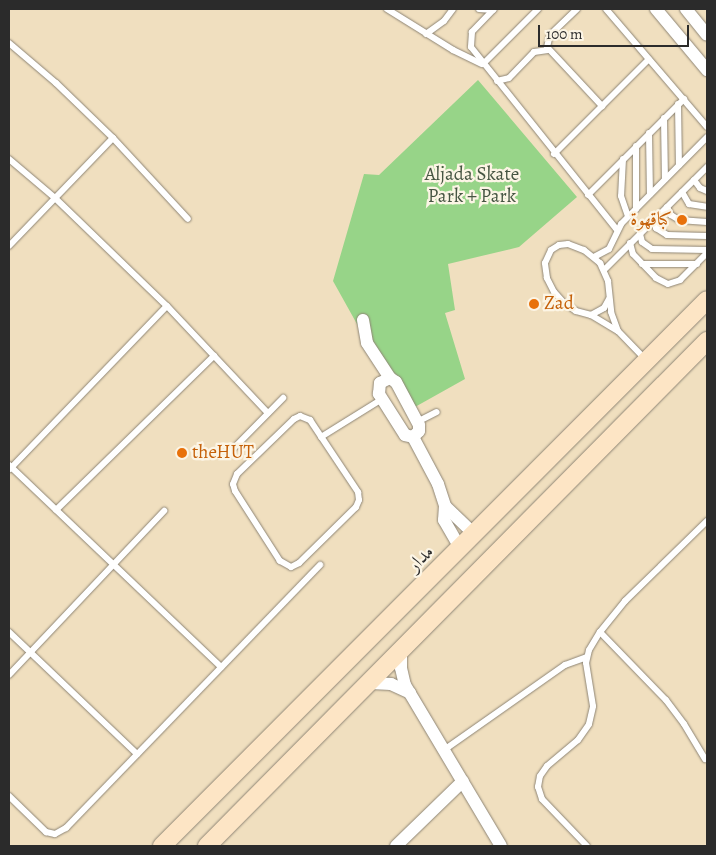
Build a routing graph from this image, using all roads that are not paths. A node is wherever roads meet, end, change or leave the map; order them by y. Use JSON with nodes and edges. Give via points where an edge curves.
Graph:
{"nodes":[{"id":1,"x":387,"y":9,"type":"edge"},
{"id":2,"x":453,"y":9,"type":"edge"},
{"id":3,"x":479,"y":9,"type":"edge"},
{"id":4,"x":494,"y":9,"type":"edge"},
{"id":5,"x":538,"y":9,"type":"edge"},
{"id":6,"x":577,"y":9,"type":"edge"},
{"id":7,"x":656,"y":9,"type":"edge"},
{"id":8,"x":686,"y":9,"type":"edge"},
{"id":9,"x":608,"y":11,"type":"edge"},
{"id":10,"x":426,"y":34,"type":"junction"},
{"id":11,"x":707,"y":35,"type":"edge"},
{"id":12,"x":9,"y":43,"type":"edge"},
{"id":13,"x":548,"y":50,"type":"junction"},
{"id":14,"x":648,"y":58,"type":"junction"},
{"id":15,"x":484,"y":64,"type":"junction"},
{"id":16,"x":707,"y":70,"type":"edge"},
{"id":17,"x":497,"y":81,"type":"junction"},
{"id":18,"x":681,"y":102,"type":"junction"},
{"id":19,"x":602,"y":106,"type":"junction"},
{"id":20,"x":664,"y":118,"type":"junction"},
{"id":21,"x":707,"y":127,"type":"edge"},
{"id":22,"x":650,"y":133,"type":"junction"},
{"id":23,"x":707,"y":137,"type":"edge"},
{"id":24,"x":113,"y":138,"type":"junction"},
{"id":25,"x":636,"y":146,"type":"junction"},
{"id":26,"x":554,"y":154,"type":"junction"},
{"id":27,"x":9,"y":159,"type":"edge"},
{"id":28,"x":623,"y":159,"type":"junction"},
{"id":29,"x":679,"y":165,"type":"junction"},
{"id":30,"x":707,"y":167,"type":"edge"},
{"id":31,"x":665,"y":179,"type":"junction"},
{"id":32,"x":694,"y":180,"type":"junction"},
{"id":33,"x":707,"y":191,"type":"edge"},
{"id":34,"x":682,"y":192,"type":"junction"},
{"id":35,"x":650,"y":194,"type":"junction"},
{"id":36,"x":588,"y":195,"type":"junction"},
{"id":37,"x":55,"y":198,"type":"junction"},
{"id":38,"x":667,"y":207,"type":"junction"},
{"id":39,"x":707,"y":207,"type":"edge"},
{"id":40,"x":636,"y":209,"type":"junction"},
{"id":41,"x":628,"y":216,"type":"junction"},
{"id":42,"x":188,"y":219,"type":"dead end"},
{"id":43,"x":653,"y":220,"type":"junction"},
{"id":44,"x":707,"y":222,"type":"edge"},
{"id":45,"x":617,"y":230,"type":"junction"},
{"id":46,"x":640,"y":234,"type":"junction"},
{"id":47,"x":707,"y":236,"type":"edge"},
{"id":48,"x":630,"y":243,"type":"junction"},
{"id":49,"x":9,"y":246,"type":"edge"},
{"id":50,"x":707,"y":251,"type":"edge"},
{"id":51,"x":594,"y":257,"type":"junction"},
{"id":52,"x":642,"y":264,"type":"junction"},
{"id":53,"x":696,"y":264,"type":"junction"},
{"id":54,"x":604,"y":270,"type":"junction"},
{"id":55,"x":610,"y":299,"type":"junction"},
{"id":56,"x":707,"y":300,"type":"edge"},
{"id":57,"x":167,"y":306,"type":"junction"},
{"id":58,"x":591,"y":315,"type":"junction"},
{"id":59,"x":363,"y":320,"type":"dead end"},
{"id":60,"x":618,"y":331,"type":"junction"},
{"id":61,"x":707,"y":340,"type":"edge"},
{"id":62,"x":214,"y":356,"type":"junction"},
{"id":63,"x":647,"y":361,"type":"junction"},
{"id":64,"x":390,"y":378,"type":"junction"},
{"id":65,"x":283,"y":398,"type":"dead end"},
{"id":66,"x":382,"y":398,"type":"junction"},
{"id":67,"x":437,"y":412,"type":"dead end"},
{"id":68,"x":268,"y":413,"type":"junction"},
{"id":69,"x":417,"y":422,"type":"junction"},
{"id":70,"x":322,"y":437,"type":"junction"},
{"id":71,"x":413,"y":437,"type":"junction"},
{"id":72,"x":230,"y":452,"type":"dead end"},
{"id":73,"x":10,"y":467,"type":"edge"},
{"id":74,"x":444,"y":506,"type":"junction"},
{"id":75,"x":56,"y":510,"type":"junction"},
{"id":76,"x":164,"y":511,"type":"dead end"},
{"id":77,"x":707,"y":521,"type":"edge"},
{"id":78,"x":474,"y":535,"type":"junction"},
{"id":79,"x":461,"y":549,"type":"junction"},
{"id":80,"x":113,"y":564,"type":"junction"},
{"id":81,"x":320,"y":565,"type":"dead end"},
{"id":82,"x":9,"y":632,"type":"edge"},
{"id":83,"x":600,"y":632,"type":"junction"},
{"id":84,"x":401,"y":650,"type":"junction"},
{"id":85,"x":30,"y":652,"type":"junction"},
{"id":86,"x":587,"y":657,"type":"junction"},
{"id":87,"x":221,"y":668,"type":"junction"},
{"id":88,"x":10,"y":672,"type":"edge"},
{"id":89,"x":371,"y":682,"type":"junction"},
{"id":90,"x":410,"y":693,"type":"junction"},
{"id":91,"x":444,"y":750,"type":"junction"},
{"id":92,"x":137,"y":754,"type":"junction"},
{"id":93,"x":706,"y":759,"type":"dead end"},
{"id":94,"x":463,"y":782,"type":"junction"},
{"id":95,"x":9,"y":796,"type":"edge"},
{"id":96,"x":162,"y":846,"type":"edge"},
{"id":97,"x":207,"y":846,"type":"edge"},
{"id":98,"x":396,"y":846,"type":"edge"},
{"id":99,"x":501,"y":846,"type":"edge"},
{"id":100,"x":587,"y":846,"type":"edge"}],
"edges":[{"from":1,"to":10,"type":"lane"},
{"from":2,"to":10,"type":"lane"},
{"from":3,"to":4,"type":"lane"},
{"from":4,"to":15,"type":"lane","via":[[470,37],[471,47]]},
{"from":5,"to":15,"type":"lane"},
{"from":6,"to":13,"type":"lane","via":[[548,38]]},
{"from":7,"to":16,"type":"street"},
{"from":8,"to":11,"type":"street"},
{"from":9,"to":14,"type":"lane"},
{"from":10,"to":15,"type":"lane","via":[[463,56]]},
{"from":12,"to":24,"type":"lane"},
{"from":13,"to":17,"type":"lane","via":[[534,52],[509,78]]},
{"from":13,"to":19,"type":"lane"},
{"from":14,"to":18,"type":"lane"},
{"from":14,"to":19,"type":"lane"},
{"from":15,"to":17,"type":"lane"},
{"from":17,"to":26,"type":"lane"},
{"from":18,"to":20,"type":"lane"},
{"from":18,"to":21,"type":"lane"},
{"from":18,"to":29,"type":"lane"},
{"from":19,"to":26,"type":"lane"},
{"from":20,"to":22,"type":"lane"},
{"from":20,"to":31,"type":"lane"},
{"from":22,"to":25,"type":"lane"},
{"from":22,"to":35,"type":"lane"},
{"from":23,"to":29,"type":"lane"},
{"from":24,"to":37,"type":"lane"},
{"from":24,"to":42,"type":"lane"},
{"from":25,"to":28,"type":"lane"},
{"from":25,"to":40,"type":"lane"},
{"from":26,"to":36,"type":"lane"},
{"from":27,"to":37,"type":"lane"},
{"from":28,"to":36,"type":"lane"},
{"from":28,"to":41,"type":"lane","via":[[621,196]]},
{"from":29,"to":31,"type":"lane"},
{"from":30,"to":32,"type":"lane"},
{"from":31,"to":35,"type":"lane"},
{"from":32,"to":33,"type":"lane"},
{"from":32,"to":34,"type":"lane"},
{"from":34,"to":38,"type":"lane"},
{"from":34,"to":39,"type":"lane","via":[[688,204]]},
{"from":35,"to":40,"type":"lane"},
{"from":36,"to":45,"type":"lane"},
{"from":37,"to":49,"type":"lane"},
{"from":37,"to":57,"type":"lane"},
{"from":38,"to":43,"type":"lane"},
{"from":38,"to":44,"type":"lane","via":[[679,220]]},
{"from":40,"to":41,"type":"lane"},
{"from":41,"to":45,"type":"lane"},
{"from":43,"to":46,"type":"lane"},
{"from":43,"to":47,"type":"lane","via":[[656,228],[667,235]]},
{"from":45,"to":51,"type":"lane","via":[[609,249]]},
{"from":46,"to":48,"type":"lane"},
{"from":46,"to":50,"type":"lane","via":[[642,242],[652,249]]},
{"from":48,"to":52,"type":"lane","via":[[631,252]]},
{"from":48,"to":54,"type":"lane"},
{"from":50,"to":53,"type":"lane"},
{"from":51,"to":54,"type":"lane"},
{"from":51,"to":58,"type":"lane","via":[[578,247],[563,244],[551,250],[545,264],[550,285],[558,298],[570,308]]},
{"from":52,"to":53,"type":"lane"},
{"from":52,"to":53,"type":"lane","via":[[656,278],[668,284],[680,280]]},
{"from":54,"to":55,"type":"lane"},
{"from":55,"to":58,"type":"lane","via":[[604,308]]},
{"from":55,"to":60,"type":"lane","via":[[612,319]]},
{"from":56,"to":63,"type":"street","name":"مدار"},
{"from":57,"to":62,"type":"lane"},
{"from":57,"to":73,"type":"lane"},
{"from":58,"to":60,"type":"lane"},
{"from":59,"to":64,"type":"street","via":[[367,343]]},
{"from":60,"to":63,"type":"lane"},
{"from":61,"to":84,"type":"street"},
{"from":62,"to":68,"type":"lane"},
{"from":62,"to":75,"type":"lane"},
{"from":63,"to":78,"type":"street","name":"مدار"},
{"from":64,"to":66,"type":"street","via":[[382,380],[378,386]]},
{"from":64,"to":69,"type":"street","via":[[396,382]]},
{"from":65,"to":68,"type":"lane"},
{"from":66,"to":70,"type":"lane"},
{"from":66,"to":71,"type":"street","via":[[405,435]]},
{"from":67,"to":69,"type":"lane"},
{"from":68,"to":72,"type":"lane"},
{"from":69,"to":71,"type":"street","via":[[420,431]]},
{"from":70,"to":70,"type":"lane","via":[[307,418],[297,417],[233,481],[235,491],[280,561],[287,566],[299,564],[358,504],[358,492]]},
{"from":71,"to":74,"type":"street","via":[[438,484]]},
{"from":73,"to":75,"type":"lane"},
{"from":74,"to":78,"type":"street"},
{"from":74,"to":79,"type":"street","via":[[444,520]]},
{"from":75,"to":80,"type":"lane"},
{"from":76,"to":80,"type":"lane"},
{"from":77,"to":83,"type":"lane","via":[[625,601]]},
{"from":78,"to":79,"type":"street","name":"مدار"},
{"from":79,"to":96,"type":"street","name":"مدار"},
{"from":80,"to":85,"type":"lane"},
{"from":80,"to":87,"type":"lane"},
{"from":81,"to":87,"type":"lane"},
{"from":82,"to":85,"type":"lane"},
{"from":83,"to":86,"type":"lane"},
{"from":83,"to":93,"type":"lane","via":[[666,700]]},
{"from":84,"to":89,"type":"street"},
{"from":84,"to":90,"type":"street","via":[[402,676]]},
{"from":85,"to":88,"type":"lane"},
{"from":85,"to":92,"type":"lane"},
{"from":86,"to":91,"type":"lane","via":[[565,665]]},
{"from":86,"to":100,"type":"lane","via":[[592,706],[589,724],[578,740],[543,771],[538,788],[545,803]]},
{"from":87,"to":92,"type":"lane"},
{"from":89,"to":90,"type":"street","via":[[391,684]]},
{"from":89,"to":97,"type":"street"},
{"from":90,"to":91,"type":"street"},
{"from":91,"to":94,"type":"street"},
{"from":92,"to":95,"type":"lane","via":[[58,833],[46,832]]},
{"from":94,"to":98,"type":"street"},
{"from":94,"to":99,"type":"street"}]}
